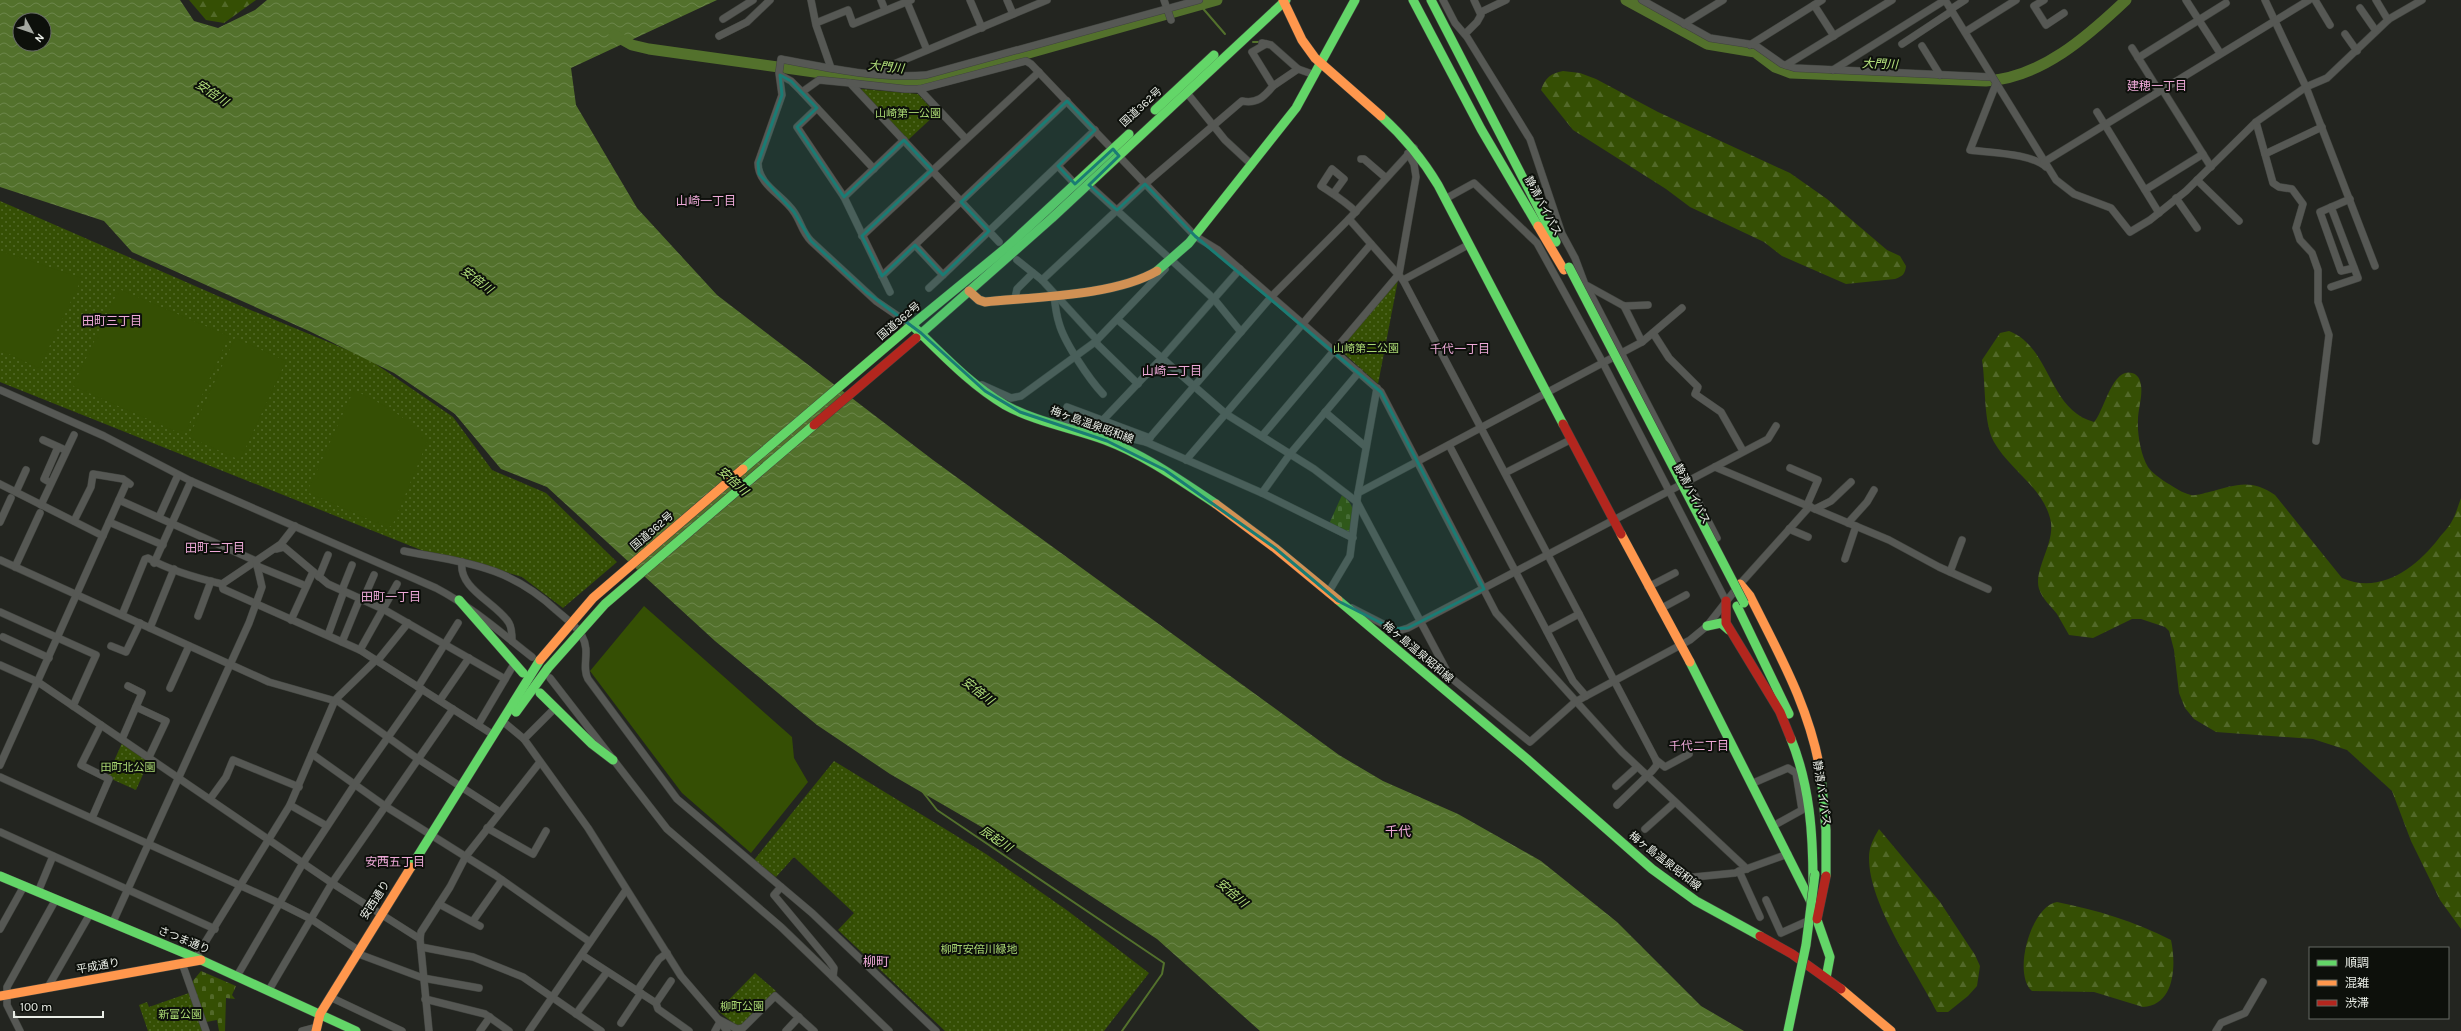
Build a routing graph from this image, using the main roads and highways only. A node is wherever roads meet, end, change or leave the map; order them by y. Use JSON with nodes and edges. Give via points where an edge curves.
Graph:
{"nodes":[{"id":1,"x":1274,"y":0,"type":"edge"},
{"id":2,"x":1355,"y":0,"type":"edge"},
{"id":3,"x":1413,"y":0,"type":"edge"},
{"id":4,"x":1284,"y":1,"type":"edge"},
{"id":5,"x":1430,"y":3,"type":"edge"},
{"id":6,"x":1322,"y":64,"type":"junction"},
{"id":7,"x":1116,"y":153,"type":"junction"},
{"id":8,"x":1566,"y":269,"type":"junction"},
{"id":9,"x":970,"y":291,"type":"junction"},
{"id":10,"x":909,"y":327,"type":"junction"},
{"id":11,"x":918,"y":336,"type":"junction"},
{"id":12,"x":1740,"y":584,"type":"road end"},
{"id":13,"x":459,"y":600,"type":"road end"},
{"id":14,"x":1726,"y":601,"type":"road end"},
{"id":15,"x":1707,"y":626,"type":"road end"},
{"id":16,"x":1730,"y":630,"type":"junction"},
{"id":17,"x":536,"y":658,"type":"joint"},
{"id":18,"x":548,"y":668,"type":"joint"},
{"id":19,"x":523,"y":673,"type":"dead end"},
{"id":20,"x":540,"y":693,"type":"dead end"},
{"id":21,"x":613,"y":760,"type":"road end"},
{"id":22,"x":462,"y":787,"type":"junction"},
{"id":23,"x":1819,"y":875,"type":"junction"},
{"id":24,"x":0,"y":876,"type":"edge"},
{"id":25,"x":198,"y":958,"type":"junction"},
{"id":26,"x":1826,"y":978,"type":"junction"},
{"id":27,"x":2,"y":993,"type":"edge"},
{"id":28,"x":320,"y":1014,"type":"junction"},
{"id":29,"x":316,"y":1029,"type":"edge"},
{"id":30,"x":356,"y":1031,"type":"edge"},
{"id":31,"x":1788,"y":1031,"type":"edge"},
{"id":32,"x":1797,"y":1031,"type":"edge"},
{"id":33,"x":1892,"y":1031,"type":"edge"}],
"edges":[{"from":1,"to":7,"type":"main road","name":"国道362号"},
{"from":2,"to":6,"type":"main road"},
{"from":3,"to":8,"type":"main road","via":[[1481,129]]},
{"from":4,"to":6,"type":"main road","via":[[1302,40]]},
{"from":4,"to":7,"type":"main road","name":"国道362号","via":[[1187,93]]},
{"from":5,"to":8,"type":"main road","name":"静清バイパス"},
{"from":5,"to":8,"type":"main road","name":"静清バイパス","via":[[1553,236]]},
{"from":6,"to":9,"type":"main road","via":[[1296,108],[1252,165],[1195,236],[1156,273],[1134,283],[1109,289],[985,302]]},
{"from":6,"to":26,"type":"main road","via":[[1411,151],[1445,199],[1570,440],[1682,646],[1788,854],[1816,917],[1830,957]]},
{"from":7,"to":9,"type":"main road","name":"国道362号","via":[[1089,184]]},
{"from":7,"to":10,"type":"main road","name":"国道362号","via":[[1075,184]]},
{"from":8,"to":23,"type":"main road","name":"静清バイパス","bridge":true,"via":[[1740,605],[1790,693],[1808,741],[1821,800],[1824,839]]},
{"from":9,"to":11,"type":"main road","name":"国道362号"},
{"from":10,"to":11,"type":"main road","name":"梅ヶ島温泉昭和線"},
{"from":10,"to":17,"type":"main road","name":"国道362号","bridge":true,"via":[[593,598]]},
{"from":11,"to":18,"type":"main road","name":"国道362号","bridge":true,"via":[[636,576],[605,604]]},
{"from":11,"to":26,"type":"main road","name":"梅ヶ島温泉昭和線","via":[[966,377],[1004,404],[1042,420],[1106,441],[1165,470],[1275,548],[1528,759],[1652,869],[1696,901],[1772,942]]},
{"from":12,"to":23,"type":"main road","via":[[1750,596],[1800,696],[1808,722],[1824,783],[1828,840]]},
{"from":13,"to":19,"type":"main road"},
{"from":14,"to":16,"type":"main road","via":[[1724,619]]},
{"from":15,"to":16,"type":"main road","via":[[1721,623]]},
{"from":16,"to":23,"type":"main road","via":[[1780,712],[1799,759],[1809,800]]},
{"from":17,"to":22,"type":"main road","name":"安西通り"},
{"from":18,"to":22,"type":"main road","name":"安西通り"},
{"from":20,"to":21,"type":"main road","via":[[592,744]]},
{"from":22,"to":28,"type":"main road","name":"安西通り","via":[[357,951]]},
{"from":23,"to":31,"type":"main road","name":"静清バイパス","bridge":true,"via":[[1813,892],[1806,945]]},
{"from":23,"to":32,"type":"main road","bridge":true,"via":[[1815,930]]},
{"from":24,"to":25,"type":"main road","name":"さつま通り"},
{"from":25,"to":27,"type":"main road","name":"平成通り","via":[[48,987]]},
{"from":25,"to":28,"type":"main road","name":"さつま通り"},
{"from":26,"to":33,"type":"main road","name":"梅ヶ島温泉昭和線"},
{"from":28,"to":29,"type":"main road","name":"安西通り"},
{"from":28,"to":30,"type":"main road","name":"さつま通り"}]}
